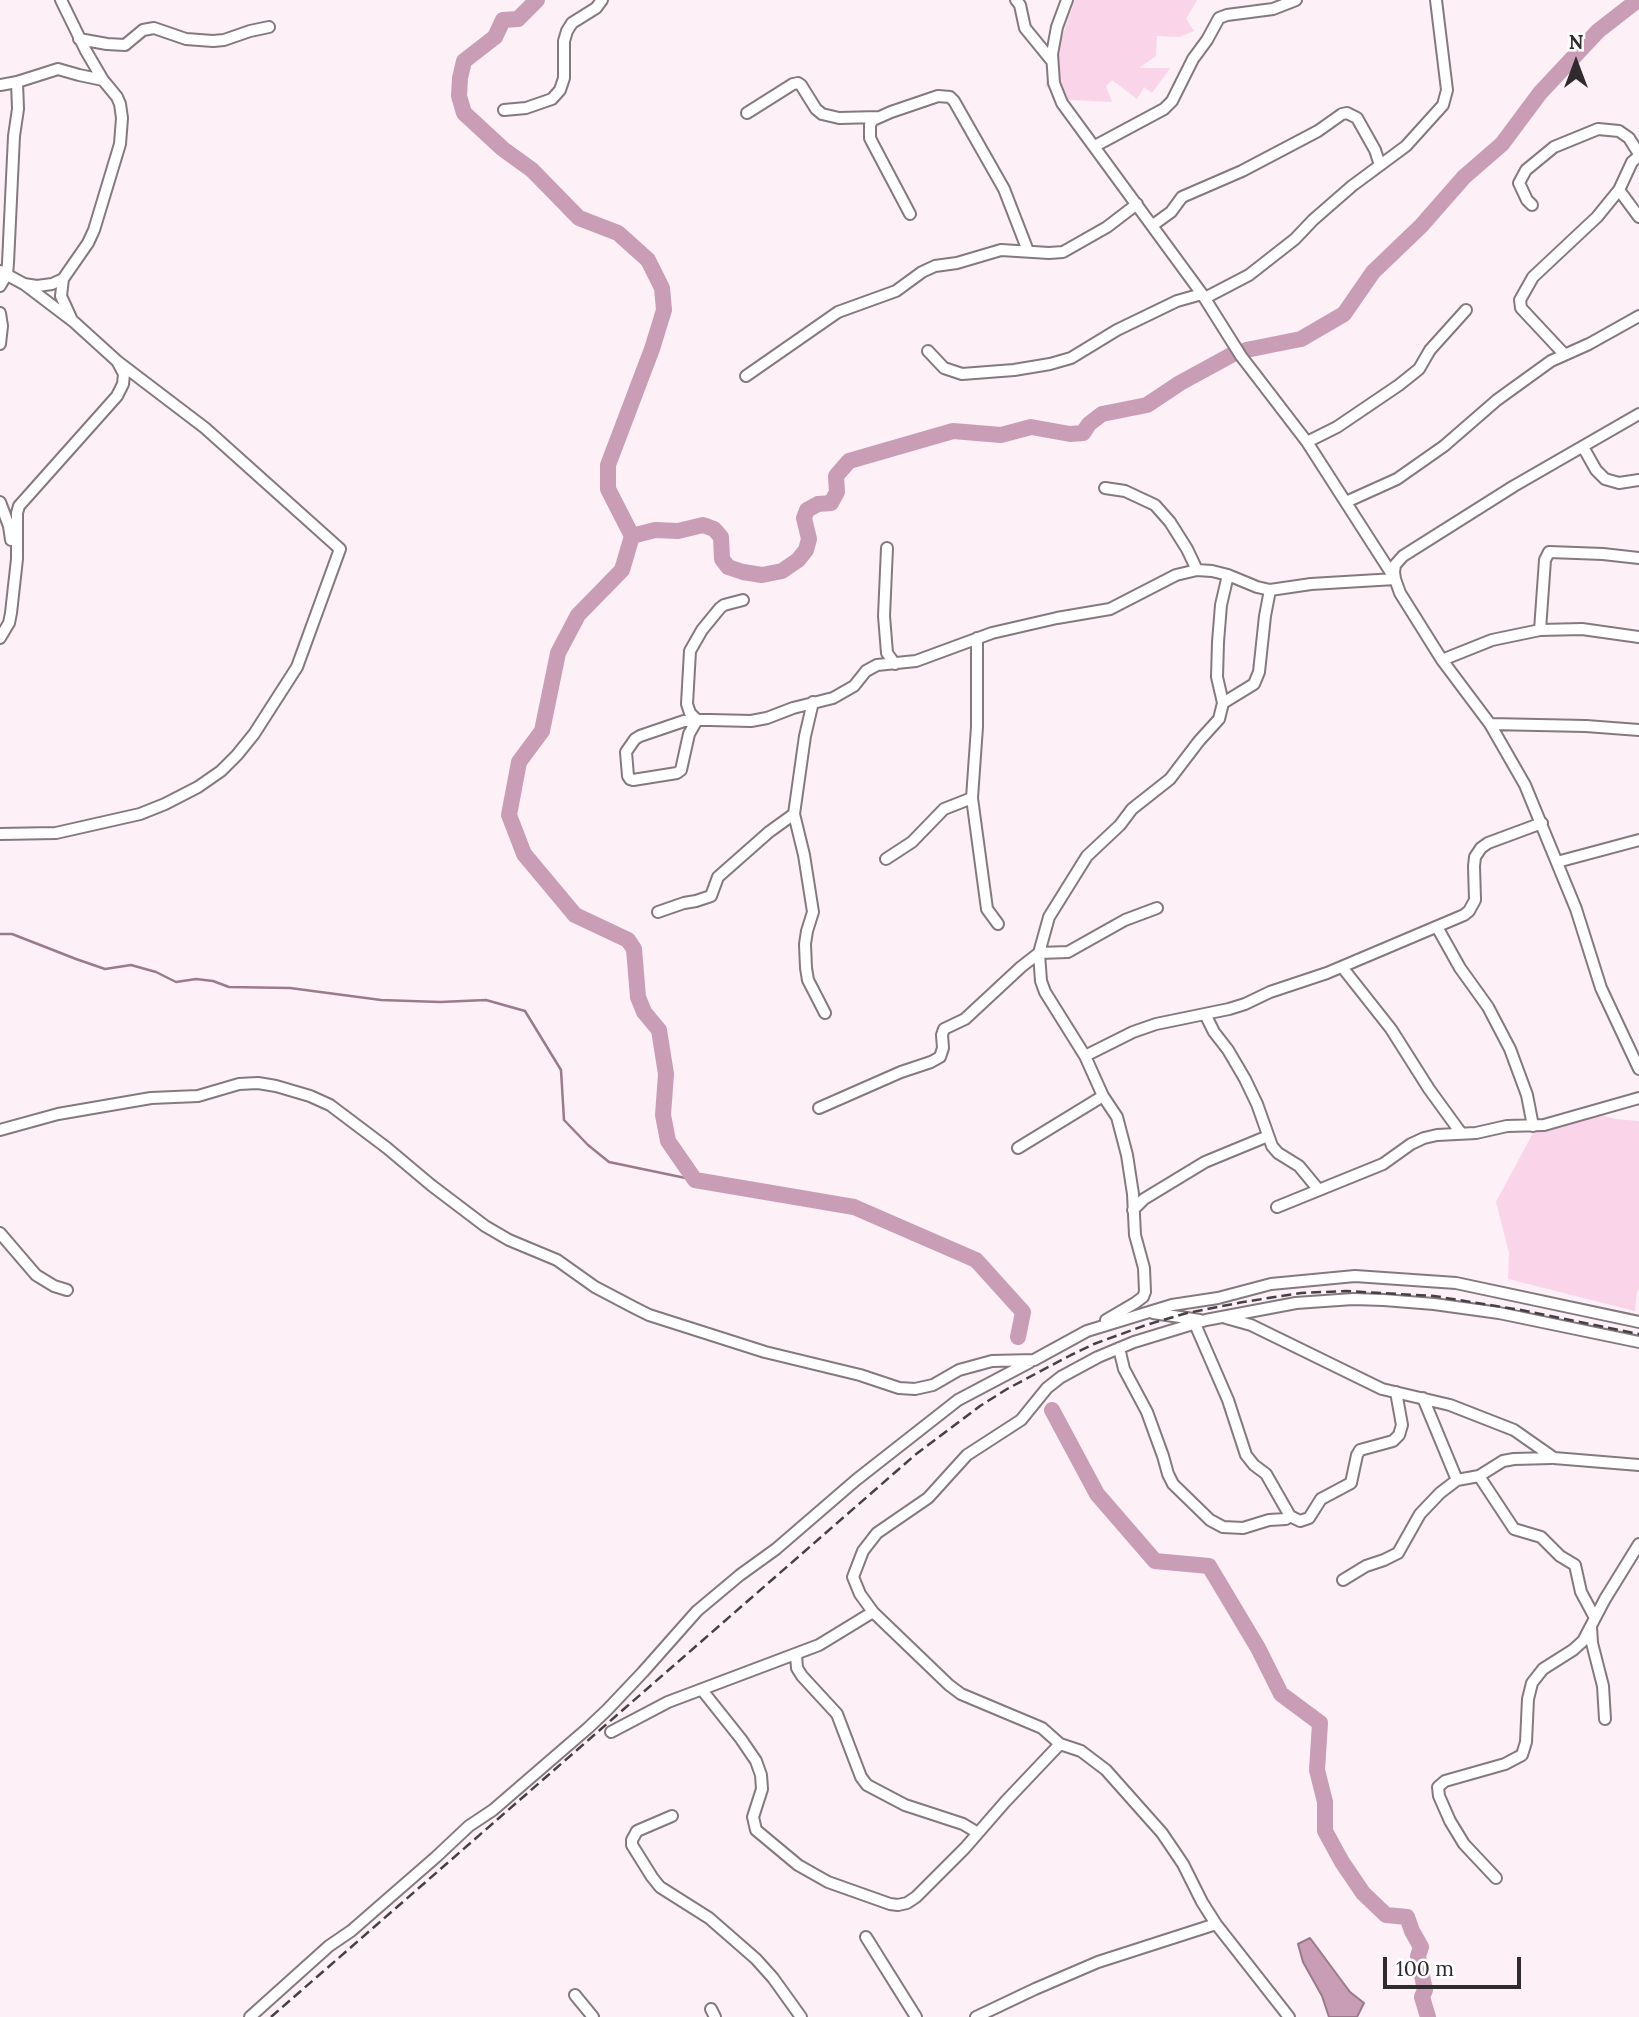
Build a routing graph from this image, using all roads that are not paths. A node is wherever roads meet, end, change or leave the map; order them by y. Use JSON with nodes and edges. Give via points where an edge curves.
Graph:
{"nodes":[{"id":1,"x":61,"y":0,"type":"edge"},
{"id":2,"x":602,"y":0,"type":"edge"},
{"id":3,"x":1016,"y":0,"type":"edge"},
{"id":4,"x":1067,"y":0,"type":"edge"},
{"id":5,"x":1296,"y":0,"type":"edge"},
{"id":6,"x":1436,"y":0,"type":"edge"},
{"id":7,"x":269,"y":27,"type":"dead end"},
{"id":8,"x":79,"y":39,"type":"junction"},
{"id":9,"x":1052,"y":61,"type":"junction"},
{"id":10,"x":103,"y":80,"type":"junction"},
{"id":11,"x":17,"y":82,"type":"junction"},
{"id":12,"x":0,"y":85,"type":"edge"},
{"id":13,"x":504,"y":110,"type":"dead end"},
{"id":14,"x":747,"y":113,"type":"dead end"},
{"id":15,"x":879,"y":117,"type":"junction"},
{"id":16,"x":1095,"y":146,"type":"junction"},
{"id":17,"x":1639,"y":155,"type":"edge"},
{"id":18,"x":1380,"y":165,"type":"junction"},
{"id":19,"x":1619,"y":190,"type":"junction"},
{"id":20,"x":1137,"y":204,"type":"junction"},
{"id":21,"x":1532,"y":205,"type":"dead end"},
{"id":22,"x":910,"y":214,"type":"dead end"},
{"id":23,"x":1639,"y":217,"type":"edge"},
{"id":24,"x":1153,"y":225,"type":"junction"},
{"id":25,"x":1028,"y":251,"type":"junction"},
{"id":26,"x":3,"y":272,"type":"edge"},
{"id":27,"x":62,"y":279,"type":"junction"},
{"id":28,"x":24,"y":284,"type":"junction"},
{"id":29,"x":0,"y":286,"type":"edge"},
{"id":30,"x":1203,"y":296,"type":"junction"},
{"id":31,"x":1466,"y":310,"type":"dead end"},
{"id":32,"x":0,"y":313,"type":"edge"},
{"id":33,"x":1639,"y":316,"type":"edge"},
{"id":34,"x":74,"y":322,"type":"junction"},
{"id":35,"x":0,"y":344,"type":"edge"},
{"id":36,"x":928,"y":351,"type":"dead end"},
{"id":37,"x":1564,"y":354,"type":"junction"},
{"id":38,"x":117,"y":361,"type":"junction"},
{"id":39,"x":746,"y":376,"type":"dead end"},
{"id":40,"x":1639,"y":414,"type":"edge"},
{"id":41,"x":1307,"y":442,"type":"junction"},
{"id":42,"x":1583,"y":447,"type":"junction"},
{"id":43,"x":1639,"y":480,"type":"edge"},
{"id":44,"x":1105,"y":488,"type":"dead end"},
{"id":45,"x":0,"y":502,"type":"edge"},
{"id":46,"x":1346,"y":502,"type":"junction"},
{"id":47,"x":887,"y":548,"type":"dead end"},
{"id":48,"x":1639,"y":558,"type":"edge"},
{"id":49,"x":16,"y":570,"type":"junction"},
{"id":50,"x":1197,"y":570,"type":"junction"},
{"id":51,"x":1228,"y":575,"type":"junction"},
{"id":52,"x":1395,"y":579,"type":"junction"},
{"id":53,"x":1270,"y":590,"type":"junction"},
{"id":54,"x":743,"y":600,"type":"dead end"},
{"id":55,"x":1541,"y":629,"type":"junction"},
{"id":56,"x":1639,"y":637,"type":"edge"},
{"id":57,"x":977,"y":638,"type":"junction"},
{"id":58,"x":0,"y":639,"type":"edge"},
{"id":59,"x":1442,"y":660,"type":"junction"},
{"id":60,"x":895,"y":664,"type":"junction"},
{"id":61,"x":813,"y":702,"type":"junction"},
{"id":62,"x":1223,"y":703,"type":"junction"},
{"id":63,"x":696,"y":720,"type":"junction"},
{"id":64,"x":1490,"y":724,"type":"junction"},
{"id":65,"x":1639,"y":730,"type":"edge"},
{"id":66,"x":972,"y":798,"type":"junction"},
{"id":67,"x":794,"y":814,"type":"junction"},
{"id":68,"x":1542,"y":823,"type":"junction"},
{"id":69,"x":0,"y":834,"type":"edge"},
{"id":70,"x":1639,"y":840,"type":"edge"},
{"id":71,"x":886,"y":859,"type":"dead end"},
{"id":72,"x":1557,"y":862,"type":"junction"},
{"id":73,"x":1157,"y":908,"type":"dead end"},
{"id":74,"x":659,"y":912,"type":"dead end"},
{"id":75,"x":998,"y":924,"type":"dead end"},
{"id":76,"x":1437,"y":927,"type":"junction"},
{"id":77,"x":1040,"y":953,"type":"junction"},
{"id":78,"x":1342,"y":967,"type":"junction"},
{"id":79,"x":825,"y":1013,"type":"dead end"},
{"id":80,"x":1205,"y":1014,"type":"junction"},
{"id":81,"x":1085,"y":1056,"type":"junction"},
{"id":82,"x":1639,"y":1069,"type":"edge"},
{"id":83,"x":1103,"y":1096,"type":"junction"},
{"id":84,"x":1639,"y":1098,"type":"edge"},
{"id":85,"x":819,"y":1108,"type":"dead end"},
{"id":86,"x":1533,"y":1126,"type":"junction"},
{"id":87,"x":0,"y":1130,"type":"edge"},
{"id":88,"x":1461,"y":1133,"type":"junction"},
{"id":89,"x":1268,"y":1136,"type":"junction"},
{"id":90,"x":1018,"y":1148,"type":"dead end"},
{"id":91,"x":1318,"y":1189,"type":"junction"},
{"id":92,"x":1278,"y":1207,"type":"dead end"},
{"id":93,"x":1133,"y":1210,"type":"junction"},
{"id":94,"x":0,"y":1233,"type":"edge"},
{"id":95,"x":67,"y":1290,"type":"dead end"},
{"id":96,"x":1146,"y":1313,"type":"junction"},
{"id":97,"x":1219,"y":1317,"type":"junction"},
{"id":98,"x":1201,"y":1322,"type":"junction"},
{"id":99,"x":1639,"y":1322,"type":"edge"},
{"id":100,"x":1087,"y":1331,"type":"junction"},
{"id":101,"x":1639,"y":1342,"type":"edge"},
{"id":102,"x":1119,"y":1348,"type":"junction"},
{"id":103,"x":1034,"y":1360,"type":"junction"},
{"id":104,"x":1396,"y":1392,"type":"junction"},
{"id":105,"x":1423,"y":1398,"type":"junction"},
{"id":106,"x":1554,"y":1458,"type":"junction"},
{"id":107,"x":1639,"y":1465,"type":"edge"},
{"id":108,"x":1479,"y":1476,"type":"junction"},
{"id":109,"x":1457,"y":1480,"type":"junction"},
{"id":110,"x":1290,"y":1516,"type":"junction"},
{"id":111,"x":1639,"y":1544,"type":"edge"},
{"id":112,"x":1343,"y":1580,"type":"dead end"},
{"id":113,"x":873,"y":1612,"type":"junction"},
{"id":114,"x":1593,"y":1623,"type":"junction"},
{"id":115,"x":796,"y":1654,"type":"junction"},
{"id":116,"x":702,"y":1690,"type":"junction"},
{"id":117,"x":1605,"y":1719,"type":"dead end"},
{"id":118,"x":611,"y":1732,"type":"dead end"},
{"id":119,"x":1060,"y":1744,"type":"junction"},
{"id":120,"x":672,"y":1816,"type":"dead end"},
{"id":121,"x":978,"y":1833,"type":"junction"},
{"id":122,"x":1496,"y":1878,"type":"dead end"},
{"id":123,"x":1216,"y":1924,"type":"junction"},
{"id":124,"x":866,"y":1937,"type":"dead end"},
{"id":125,"x":575,"y":1995,"type":"dead end"},
{"id":126,"x":250,"y":2017,"type":"edge"},
{"id":127,"x":593,"y":2017,"type":"edge"},
{"id":128,"x":801,"y":2017,"type":"edge"},
{"id":129,"x":916,"y":2017,"type":"edge"},
{"id":130,"x":976,"y":2017,"type":"edge"},
{"id":131,"x":1289,"y":2017,"type":"edge"}],
"edges":[{"from":1,"to":8,"type":"street"},
{"from":2,"to":13,"type":"street","via":[[567,31],[564,78],[552,99]]},
{"from":3,"to":9,"type":"street","via":[[1025,29]]},
{"from":4,"to":9,"type":"street"},
{"from":5,"to":16,"type":"street","via":[[1273,9],[1219,18],[1172,101]]},
{"from":6,"to":18,"type":"street","via":[[1446,98],[1415,138]]},
{"from":7,"to":8,"type":"street","via":[[213,41],[186,39],[154,28],[143,30],[125,45]]},
{"from":8,"to":10,"type":"street"},
{"from":9,"to":16,"type":"street","via":[[1062,103]]},
{"from":10,"to":11,"type":"street","via":[[58,69]]},
{"from":10,"to":27,"type":"street","via":[[120,104],[120,144],[94,230]]},
{"from":11,"to":12,"type":"street"},
{"from":11,"to":26,"type":"street"},
{"from":14,"to":15,"type":"street","via":[[798,83],[822,114]]},
{"from":15,"to":22,"type":"street","via":[[870,125],[870,138]]},
{"from":15,"to":25,"type":"street","via":[[938,96],[950,97],[1004,189]]},
{"from":16,"to":20,"type":"street"},
{"from":17,"to":19,"type":"street"},
{"from":17,"to":21,"type":"street","via":[[1619,131],[1598,129],[1554,147],[1526,170],[1519,183]]},
{"from":18,"to":24,"type":"street","via":[[1357,118],[1342,114],[1242,171],[1182,197]]},
{"from":18,"to":30,"type":"street","via":[[1259,268]]},
{"from":19,"to":23,"type":"street"},
{"from":19,"to":37,"type":"street","via":[[1533,277],[1520,300],[1521,308]]},
{"from":20,"to":24,"type":"street"},
{"from":20,"to":25,"type":"street","via":[[1070,249]]},
{"from":24,"to":30,"type":"street"},
{"from":25,"to":39,"type":"street","via":[[1001,250],[935,265],[896,291],[838,312]]},
{"from":26,"to":28,"type":"street"},
{"from":26,"to":29,"type":"street"},
{"from":27,"to":28,"type":"street","via":[[37,286]]},
{"from":27,"to":34,"type":"street","via":[[61,296]]},
{"from":28,"to":34,"type":"street"},
{"from":30,"to":36,"type":"street","via":[[1177,301],[1070,358],[1050,364],[962,374],[944,369]]},
{"from":30,"to":41,"type":"street","via":[[1241,356]]},
{"from":31,"to":41,"type":"street","via":[[1419,369],[1355,415]]},
{"from":32,"to":35,"type":"street"},
{"from":33,"to":37,"type":"street"},
{"from":34,"to":38,"type":"street"},
{"from":37,"to":46,"type":"street","via":[[1397,479]]},
{"from":38,"to":49,"type":"street","via":[[124,374],[117,396],[19,506]]},
{"from":38,"to":69,"type":"street","via":[[205,428],[340,549],[298,667],[254,734],[221,771],[140,814],[56,833]]},
{"from":40,"to":42,"type":"street"},
{"from":41,"to":46,"type":"street"},
{"from":42,"to":43,"type":"street","via":[[1605,479]]},
{"from":42,"to":52,"type":"street","via":[[1403,556],[1395,565]]},
{"from":44,"to":50,"type":"street","via":[[1125,491],[1155,505]]},
{"from":45,"to":49,"type":"street"},
{"from":46,"to":52,"type":"street"},
{"from":47,"to":60,"type":"street","via":[[884,616],[887,653]]},
{"from":48,"to":55,"type":"street","via":[[1549,552]]},
{"from":49,"to":58,"type":"street","via":[[9,623]]},
{"from":50,"to":51,"type":"street"},
{"from":50,"to":57,"type":"street","via":[[1176,575],[1110,609]]},
{"from":51,"to":53,"type":"street"},
{"from":51,"to":62,"type":"street","via":[[1221,605],[1217,677]]},
{"from":52,"to":53,"type":"street"},
{"from":52,"to":59,"type":"street"},
{"from":53,"to":62,"type":"street","via":[[1259,672],[1254,684]]},
{"from":54,"to":63,"type":"street","via":[[720,608],[690,651],[687,704]]},
{"from":55,"to":56,"type":"street"},
{"from":55,"to":59,"type":"street","via":[[1492,640]]},
{"from":57,"to":60,"type":"street"},
{"from":57,"to":66,"type":"street"},
{"from":59,"to":64,"type":"street"},
{"from":60,"to":61,"type":"street","via":[[877,664],[844,693]]},
{"from":61,"to":63,"type":"street","via":[[751,721]]},
{"from":61,"to":67,"type":"street"},
{"from":62,"to":77,"type":"street","via":[[1219,719],[1170,779],[1132,809],[1087,856],[1049,917]]},
{"from":63,"to":63,"type":"street","via":[[681,770],[630,779],[626,752],[635,739]]},
{"from":64,"to":65,"type":"street"},
{"from":64,"to":68,"type":"street"},
{"from":66,"to":71,"type":"street","via":[[944,809],[912,842]]},
{"from":66,"to":75,"type":"street","via":[[987,909]]},
{"from":67,"to":74,"type":"street","via":[[718,877],[711,895]]},
{"from":67,"to":79,"type":"street","via":[[813,912],[805,944],[806,968]]},
{"from":68,"to":72,"type":"street"},
{"from":68,"to":76,"type":"street","via":[[1480,848],[1475,857],[1472,906],[1464,915]]},
{"from":70,"to":72,"type":"street"},
{"from":72,"to":82,"type":"street","via":[[1601,988]]},
{"from":73,"to":77,"type":"street","via":[[1068,952]]},
{"from":76,"to":78,"type":"street"},
{"from":76,"to":86,"type":"street","via":[[1510,1049]]},
{"from":77,"to":81,"type":"street","via":[[1045,992]]},
{"from":77,"to":85,"type":"street","via":[[965,1019],[944,1029],[940,1056]]},
{"from":78,"to":80,"type":"street","via":[[1237,1007]]},
{"from":78,"to":88,"type":"street","via":[[1391,1029]]},
{"from":80,"to":81,"type":"street","via":[[1133,1032]]},
{"from":80,"to":89,"type":"street","via":[[1245,1079]]},
{"from":81,"to":83,"type":"street"},
{"from":83,"to":90,"type":"street"},
{"from":83,"to":93,"type":"street","via":[[1122,1132]]},
{"from":84,"to":86,"type":"street"},
{"from":86,"to":88,"type":"street"},
{"from":87,"to":103,"type":"street","via":[[58,1114],[151,1098],[198,1096],[239,1084],[276,1086],[330,1105],[485,1226],[557,1260],[595,1287],[649,1315],[899,1388],[933,1385],[959,1370],[992,1361]]},
{"from":88,"to":91,"type":"street","via":[[1424,1138],[1382,1164]]},
{"from":89,"to":91,"type":"street","via":[[1278,1153],[1300,1166]]},
{"from":89,"to":93,"type":"street","via":[[1205,1162]]},
{"from":91,"to":92,"type":"street"},
{"from":93,"to":100,"type":"street","via":[[1145,1292],[1135,1303]]},
{"from":94,"to":95,"type":"street","via":[[36,1275]]},
{"from":96,"to":98,"type":"street"},
{"from":96,"to":99,"type":"street","via":[[1271,1284],[1364,1276],[1456,1283]]},
{"from":96,"to":100,"type":"street"},
{"from":97,"to":98,"type":"street"},
{"from":97,"to":101,"type":"street","via":[[1296,1303],[1384,1300],[1499,1313]]},
{"from":97,"to":104,"type":"street","via":[[1251,1325]]},
{"from":98,"to":102,"type":"street"},
{"from":98,"to":110,"type":"street","via":[[1246,1455],[1266,1474]]},
{"from":100,"to":103,"type":"street"},
{"from":102,"to":110,"type":"street","via":[[1173,1484],[1223,1527],[1243,1528]]},
{"from":102,"to":113,"type":"street","via":[[1047,1388],[1021,1420],[967,1455],[928,1498],[877,1533],[863,1551],[853,1577]]},
{"from":103,"to":126,"type":"street","via":[[958,1400],[740,1574],[697,1611],[587,1728]]},
{"from":104,"to":105,"type":"street"},
{"from":104,"to":110,"type":"street","via":[[1402,1426],[1397,1439],[1360,1450],[1351,1483],[1321,1499],[1305,1521]]},
{"from":105,"to":106,"type":"street","via":[[1514,1430]]},
{"from":105,"to":109,"type":"street"},
{"from":106,"to":107,"type":"street"},
{"from":106,"to":108,"type":"street","via":[[1514,1458]]},
{"from":108,"to":109,"type":"street"},
{"from":108,"to":114,"type":"street","via":[[1514,1530],[1541,1537],[1575,1565]]},
{"from":109,"to":112,"type":"street","via":[[1420,1514],[1398,1553]]},
{"from":111,"to":114,"type":"street"},
{"from":113,"to":115,"type":"street"},
{"from":113,"to":119,"type":"street","via":[[961,1694],[1042,1728]]},
{"from":114,"to":117,"type":"street"},
{"from":114,"to":122,"type":"street","via":[[1579,1646],[1532,1682],[1522,1755],[1438,1787],[1464,1844]]},
{"from":115,"to":116,"type":"street"},
{"from":115,"to":121,"type":"street","via":[[802,1676],[837,1714],[867,1786]]},
{"from":116,"to":118,"type":"street"},
{"from":116,"to":121,"type":"street","via":[[756,1761],[762,1789],[753,1817],[756,1830],[828,1882],[890,1904],[907,1903]]},
{"from":119,"to":121,"type":"street"},
{"from":119,"to":123,"type":"street","via":[[1080,1751],[1106,1770],[1151,1819],[1183,1864]]},
{"from":120,"to":128,"type":"street","via":[[637,1831],[632,1846],[660,1888],[709,1918],[756,1959]]},
{"from":123,"to":130,"type":"street","via":[[1098,1962]]},
{"from":123,"to":131,"type":"street"},
{"from":124,"to":129,"type":"street"},
{"from":125,"to":127,"type":"street"}]}
